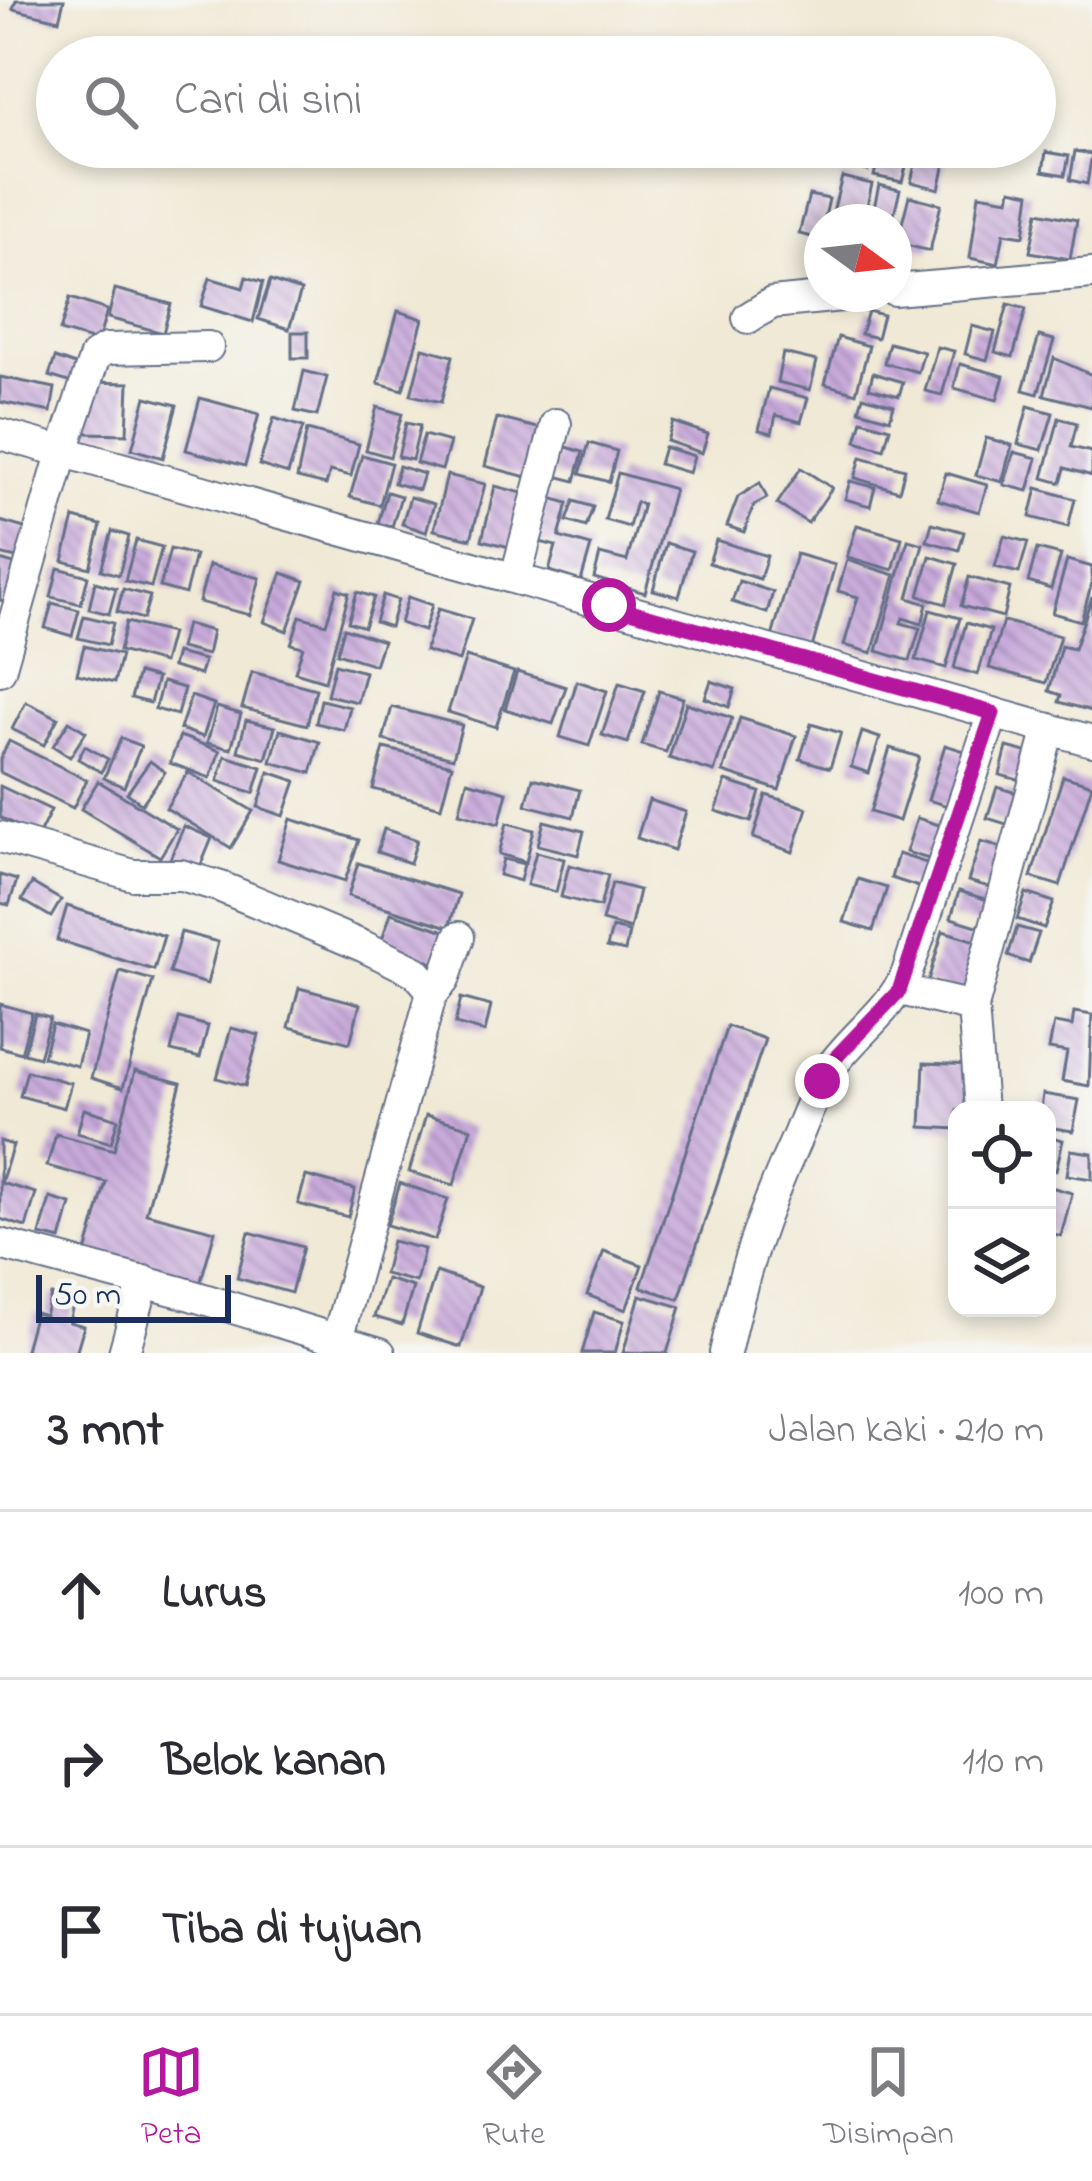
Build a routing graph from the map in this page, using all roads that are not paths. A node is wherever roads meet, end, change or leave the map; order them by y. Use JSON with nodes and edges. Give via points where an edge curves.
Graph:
{"nodes":[{"id":1,"x":1092,"y":273,"type":"edge"},
{"id":2,"x":912,"y":288,"type":"edge"},
{"id":3,"x":804,"y":300,"type":"edge"},
{"id":4,"x":748,"y":318,"type":"dead end"},
{"id":5,"x":208,"y":347,"type":"dead end"},
{"id":6,"x":556,"y":424,"type":"dead end"},
{"id":7,"x":0,"y":434,"type":"edge"},
{"id":8,"x":63,"y":450,"type":"junction"},
{"id":9,"x":516,"y":576,"type":"junction"},
{"id":10,"x":0,"y":670,"type":"edge"},
{"id":11,"x":993,"y":713,"type":"junction"},
{"id":12,"x":1049,"y":729,"type":"junction"},
{"id":13,"x":1092,"y":741,"type":"edge"},
{"id":14,"x":0,"y":837,"type":"edge"},
{"id":15,"x":459,"y":937,"type":"dead end"},
{"id":16,"x":899,"y":991,"type":"junction"},
{"id":17,"x":431,"y":996,"type":"junction"},
{"id":18,"x":973,"y":1007,"type":"junction"},
{"id":19,"x":980,"y":1101,"type":"edge"},
{"id":20,"x":0,"y":1244,"type":"edge"},
{"id":21,"x":144,"y":1282,"type":"junction"},
{"id":22,"x":337,"y":1340,"type":"junction"},
{"id":23,"x":124,"y":1353,"type":"edge"},
{"id":24,"x":380,"y":1353,"type":"edge"},
{"id":25,"x":725,"y":1353,"type":"edge"}],
"edges":[{"from":1,"to":2,"type":"street"},
{"from":3,"to":4,"type":"street","via":[[772,303]]},
{"from":5,"to":8,"type":"street","via":[[101,350]]},
{"from":6,"to":9,"type":"street"},
{"from":7,"to":8,"type":"street"},
{"from":8,"to":9,"type":"street"},
{"from":8,"to":10,"type":"street"},
{"from":9,"to":11,"type":"street"},
{"from":11,"to":12,"type":"street"},
{"from":11,"to":16,"type":"street"},
{"from":12,"to":13,"type":"street"},
{"from":12,"to":18,"type":"street"},
{"from":14,"to":17,"type":"street","via":[[133,874],[181,875],[221,887],[416,972]]},
{"from":15,"to":17,"type":"street"},
{"from":16,"to":18,"type":"street"},
{"from":16,"to":25,"type":"street","via":[[822,1081],[765,1206]]},
{"from":17,"to":22,"type":"street"},
{"from":18,"to":19,"type":"street"},
{"from":20,"to":21,"type":"street"},
{"from":21,"to":22,"type":"street"},
{"from":21,"to":23,"type":"street"},
{"from":22,"to":24,"type":"street"}]}
